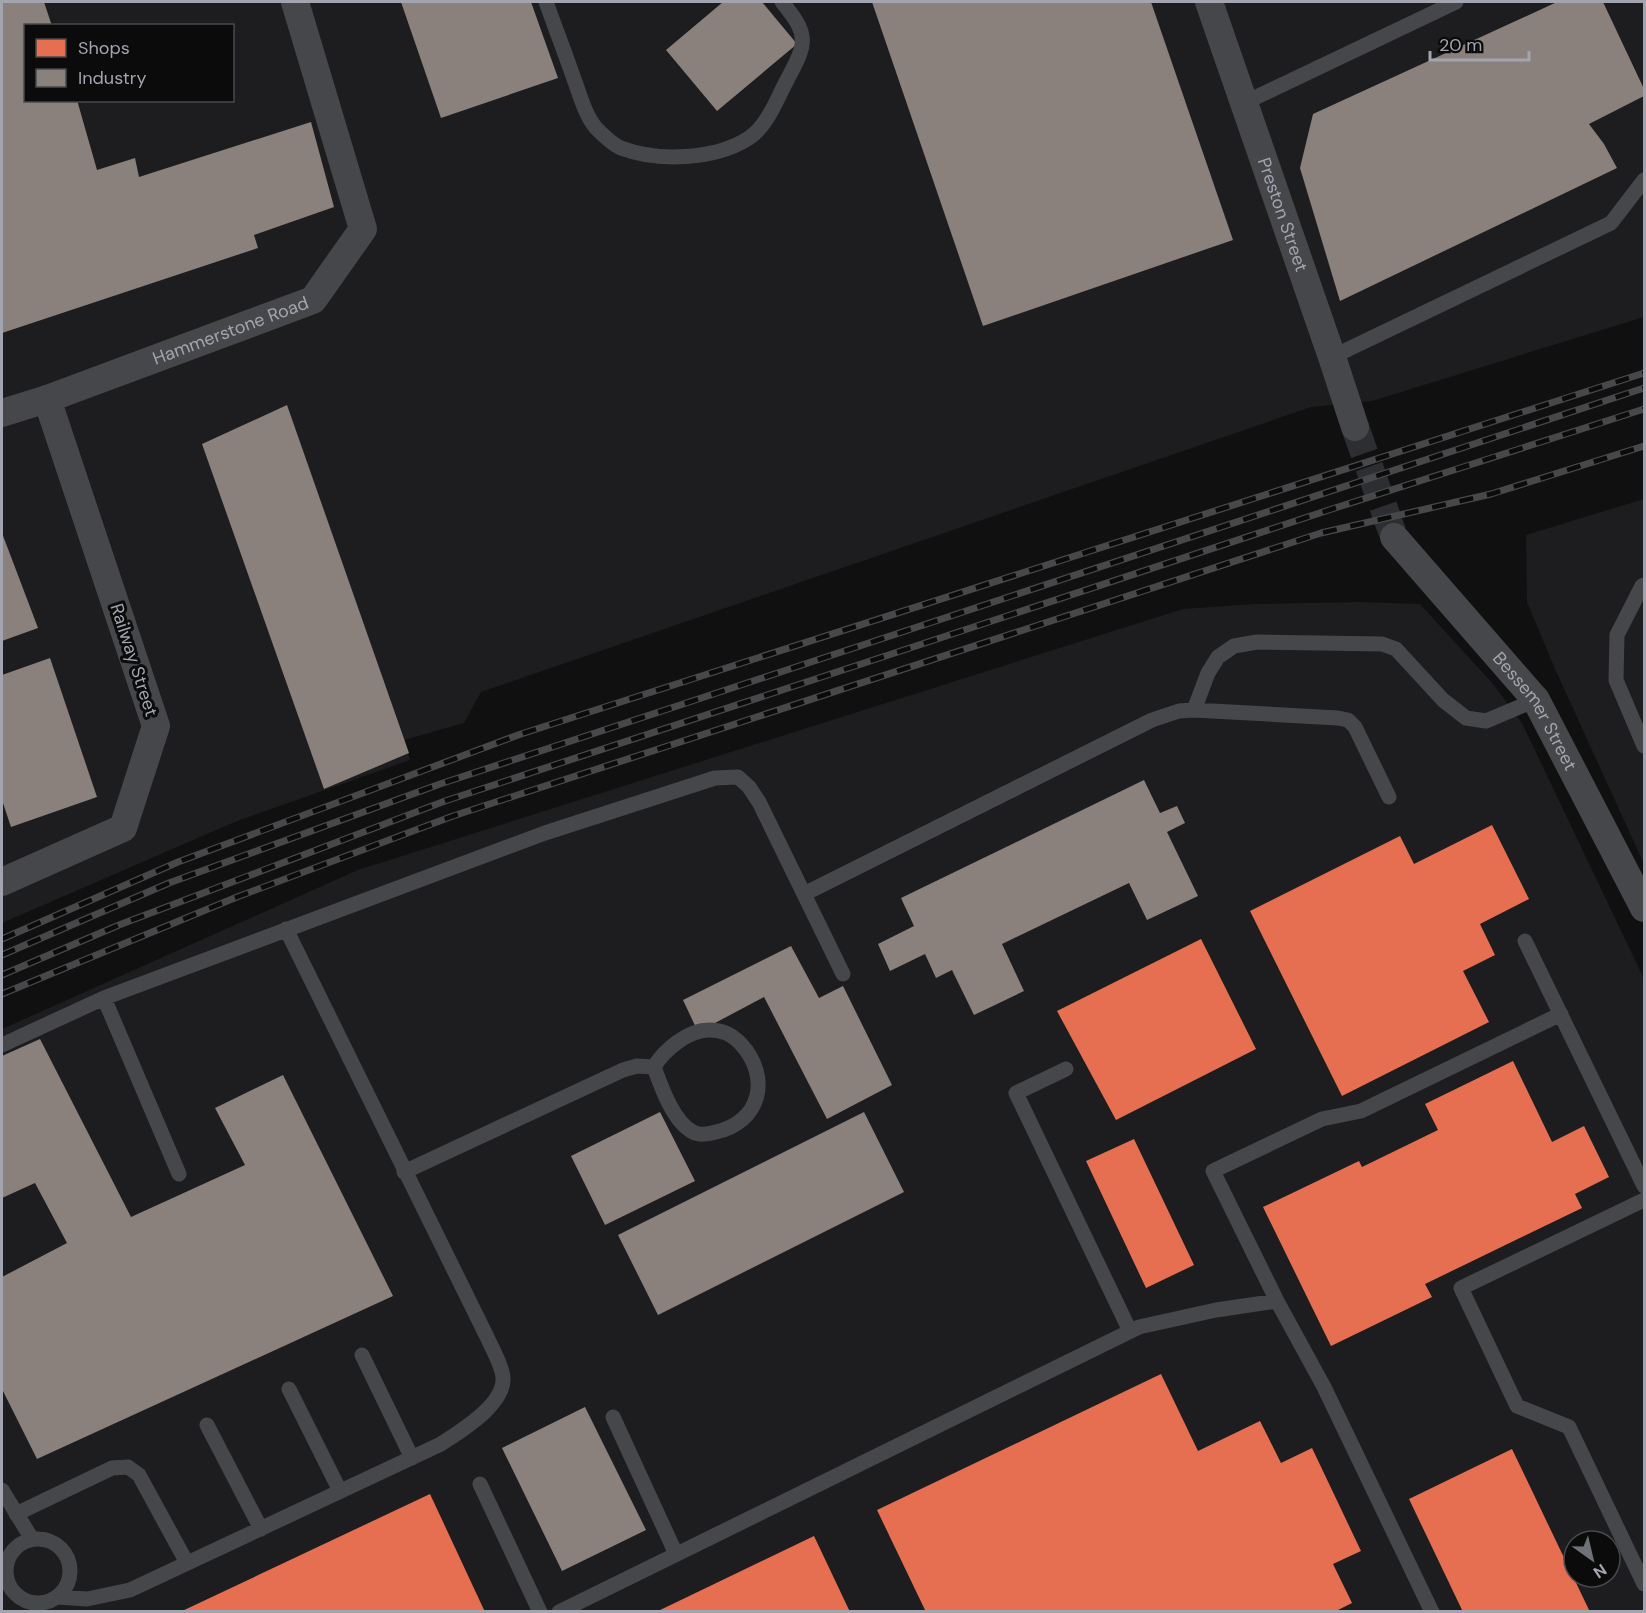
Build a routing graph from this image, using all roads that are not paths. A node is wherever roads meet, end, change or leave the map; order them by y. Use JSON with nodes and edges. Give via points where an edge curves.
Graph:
{"nodes":[{"id":1,"x":295,"y":2,"type":"edge"},
{"id":2,"x":546,"y":2,"type":"edge"},
{"id":3,"x":782,"y":2,"type":"edge"},
{"id":4,"x":1209,"y":2,"type":"edge"},
{"id":5,"x":1456,"y":2,"type":"edge"},
{"id":6,"x":1244,"y":103,"type":"junction"},
{"id":7,"x":1644,"y":180,"type":"edge"},
{"id":8,"x":1332,"y":357,"type":"junction"},
{"id":9,"x":47,"y":399,"type":"junction"},
{"id":10,"x":2,"y":413,"type":"edge"},
{"id":11,"x":1355,"y":427,"type":"tunnel mouth"},
{"id":12,"x":1394,"y":537,"type":"tunnel mouth"},
{"id":13,"x":1644,"y":585,"type":"edge"},
{"id":14,"x":1536,"y":700,"type":"junction"},
{"id":15,"x":1194,"y":710,"type":"junction"},
{"id":16,"x":1644,"y":746,"type":"edge"},
{"id":17,"x":1389,"y":797,"type":"dead end"},
{"id":18,"x":2,"y":882,"type":"edge"},
{"id":19,"x":804,"y":894,"type":"junction"},
{"id":20,"x":1644,"y":908,"type":"edge"},
{"id":21,"x":286,"y":929,"type":"junction"},
{"id":22,"x":1525,"y":940,"type":"dead end"},
{"id":23,"x":843,"y":974,"type":"dead end"},
{"id":24,"x":104,"y":998,"type":"junction"},
{"id":25,"x":1561,"y":1014,"type":"junction"},
{"id":26,"x":2,"y":1045,"type":"edge"},
{"id":27,"x":654,"y":1067,"type":"junction"},
{"id":28,"x":1066,"y":1069,"type":"dead end"},
{"id":29,"x":404,"y":1172,"type":"junction"},
{"id":30,"x":179,"y":1174,"type":"dead end"},
{"id":31,"x":1644,"y":1186,"type":"edge"},
{"id":32,"x":1644,"y":1200,"type":"edge"},
{"id":33,"x":1277,"y":1301,"type":"junction"},
{"id":34,"x":1130,"y":1332,"type":"junction"},
{"id":35,"x":362,"y":1354,"type":"dead end"},
{"id":36,"x":289,"y":1389,"type":"dead end"},
{"id":37,"x":613,"y":1417,"type":"dead end"},
{"id":38,"x":207,"y":1425,"type":"dead end"},
{"id":39,"x":412,"y":1458,"type":"junction"},
{"id":40,"x":480,"y":1484,"type":"dead end"},
{"id":41,"x":2,"y":1490,"type":"edge"},
{"id":42,"x":340,"y":1491,"type":"junction"},
{"id":43,"x":16,"y":1514,"type":"junction"},
{"id":44,"x":261,"y":1529,"type":"junction"},
{"id":45,"x":32,"y":1539,"type":"junction"},
{"id":46,"x":676,"y":1554,"type":"junction"},
{"id":47,"x":187,"y":1563,"type":"junction"},
{"id":48,"x":4,"y":1577,"type":"edge"},
{"id":49,"x":1644,"y":1584,"type":"edge"},
{"id":50,"x":58,"y":1597,"type":"junction"},
{"id":51,"x":35,"y":1607,"type":"edge"},
{"id":52,"x":540,"y":1611,"type":"edge"},
{"id":53,"x":559,"y":1611,"type":"edge"},
{"id":54,"x":1432,"y":1611,"type":"edge"}],
"edges":[{"from":1,"to":9,"type":"street","name":"Hammerstone Road","via":[[363,229],[313,300]]},
{"from":2,"to":3,"type":"lane","via":[[584,106],[596,128],[620,147],[653,155],[687,157],[720,152],[750,138],[768,118],[801,53],[804,38],[796,18]]},
{"from":4,"to":6,"type":"street","name":"Preston Street"},
{"from":5,"to":6,"type":"lane"},
{"from":6,"to":8,"type":"street","name":"Preston Street"},
{"from":7,"to":8,"type":"lane","via":[[1611,223]]},
{"from":8,"to":11,"type":"street","name":"Preston Street"},
{"from":9,"to":10,"type":"street"},
{"from":9,"to":18,"type":"street","name":"Railway Street","via":[[156,726],[123,828]]},
{"from":12,"to":14,"type":"street","name":"Bessemer Street"},
{"from":13,"to":16,"type":"lane","via":[[1617,635],[1616,680]]},
{"from":14,"to":15,"type":"lane","via":[[1486,721],[1466,718],[1443,700],[1396,649],[1382,644],[1257,642],[1234,646],[1218,657]]},
{"from":14,"to":20,"type":"street","name":"Bessemer Street"},
{"from":15,"to":17,"type":"lane","via":[[1348,720]]},
{"from":15,"to":19,"type":"lane","via":[[1159,717]]},
{"from":19,"to":21,"type":"lane","via":[[749,787],[738,777],[714,778],[545,833]]},
{"from":19,"to":23,"type":"lane"},
{"from":21,"to":24,"type":"lane"},
{"from":21,"to":29,"type":"lane"},
{"from":22,"to":25,"type":"lane"},
{"from":24,"to":26,"type":"lane"},
{"from":24,"to":30,"type":"lane"},
{"from":25,"to":31,"type":"lane"},
{"from":25,"to":33,"type":"lane","via":[[1361,1111],[1322,1119],[1213,1171]]},
{"from":27,"to":27,"type":"lane","via":[[670,1107],[693,1132],[705,1134],[733,1126],[753,1109],[758,1096],[757,1077],[747,1051],[722,1031],[706,1030],[681,1040]]},
{"from":27,"to":29,"type":"lane","via":[[623,1070]]},
{"from":28,"to":34,"type":"lane","via":[[1016,1093]]},
{"from":29,"to":39,"type":"lane","via":[[503,1374],[503,1387],[495,1401],[471,1424]]},
{"from":32,"to":49,"type":"lane","via":[[1461,1288],[1517,1406],[1569,1427]]},
{"from":33,"to":34,"type":"lane","via":[[1216,1310]]},
{"from":33,"to":54,"type":"lane","via":[[1324,1387]]},
{"from":34,"to":46,"type":"lane"},
{"from":35,"to":39,"type":"lane"},
{"from":36,"to":42,"type":"lane"},
{"from":37,"to":46,"type":"lane"},
{"from":38,"to":44,"type":"lane"},
{"from":39,"to":42,"type":"lane"},
{"from":40,"to":52,"type":"lane"},
{"from":41,"to":43,"type":"lane"},
{"from":42,"to":44,"type":"lane"},
{"from":43,"to":45,"type":"lane"},
{"from":43,"to":47,"type":"lane","via":[[112,1468],[128,1467],[140,1475]]},
{"from":44,"to":47,"type":"lane"},
{"from":45,"to":48,"type":"lane","via":[[14,1549]]},
{"from":45,"to":50,"type":"lane","via":[[53,1542],[68,1558],[70,1580]]},
{"from":46,"to":53,"type":"lane"},
{"from":47,"to":50,"type":"lane","via":[[120,1593],[87,1599]]},
{"from":48,"to":51,"type":"lane","via":[[17,1596]]},
{"from":50,"to":51,"type":"lane"}]}
